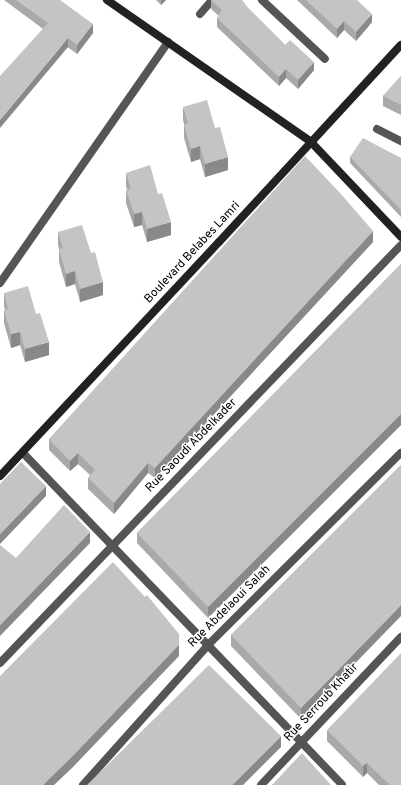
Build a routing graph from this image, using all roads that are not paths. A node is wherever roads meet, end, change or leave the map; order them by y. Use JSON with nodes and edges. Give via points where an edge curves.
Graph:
{"nodes":[{"id":1,"x":107,"y":0,"type":"edge"},
{"id":2,"x":212,"y":0,"type":"edge"},
{"id":3,"x":262,"y":0,"type":"edge"},
{"id":4,"x":200,"y":14,"type":"dead end"},
{"id":5,"x":168,"y":42,"type":"junction"},
{"id":6,"x":401,"y":45,"type":"edge"},
{"id":7,"x":325,"y":59,"type":"dead end"},
{"id":8,"x":377,"y":129,"type":"dead end"},
{"id":9,"x":401,"y":140,"type":"edge"},
{"id":10,"x":311,"y":142,"type":"junction"},
{"id":11,"x":401,"y":237,"type":"edge"},
{"id":12,"x":401,"y":245,"type":"edge"},
{"id":13,"x":0,"y":283,"type":"edge"},
{"id":14,"x":23,"y":453,"type":"junction"},
{"id":15,"x":401,"y":453,"type":"edge"},
{"id":16,"x":0,"y":476,"type":"edge"},
{"id":17,"x":112,"y":546,"type":"junction"},
{"id":18,"x":401,"y":637,"type":"edge"},
{"id":19,"x":208,"y":645,"type":"junction"},
{"id":20,"x":0,"y":663,"type":"edge"},
{"id":21,"x":301,"y":742,"type":"junction"},
{"id":22,"x":83,"y":785,"type":"edge"},
{"id":23,"x":261,"y":785,"type":"edge"},
{"id":24,"x":342,"y":785,"type":"edge"}],
"edges":[{"from":1,"to":5,"type":"main road"},
{"from":2,"to":4,"type":"street"},
{"from":3,"to":7,"type":"street"},
{"from":5,"to":10,"type":"main road"},
{"from":5,"to":13,"type":"street"},
{"from":6,"to":10,"type":"main road","name":"Boulevard Belabes Lamri"},
{"from":8,"to":9,"type":"street"},
{"from":10,"to":11,"type":"main road"},
{"from":10,"to":14,"type":"main road","name":"Boulevard Belabes Lamri"},
{"from":12,"to":17,"type":"street","name":"Rue Saoudi Abdelkader"},
{"from":14,"to":16,"type":"main road","name":"Boulevard Belabes Lamri"},
{"from":14,"to":17,"type":"street"},
{"from":15,"to":19,"type":"street","name":"Rue Abdelaoui Salah"},
{"from":17,"to":19,"type":"street"},
{"from":17,"to":20,"type":"street","name":"Rue Saoudi Abdelkader"},
{"from":18,"to":21,"type":"street","name":"Rue Serroub Khatir"},
{"from":19,"to":21,"type":"street"},
{"from":19,"to":22,"type":"street","name":"Rue Abdelaoui Salah"},
{"from":21,"to":23,"type":"street","name":"Rue Serroub Khatir"},
{"from":21,"to":24,"type":"street"}]}
